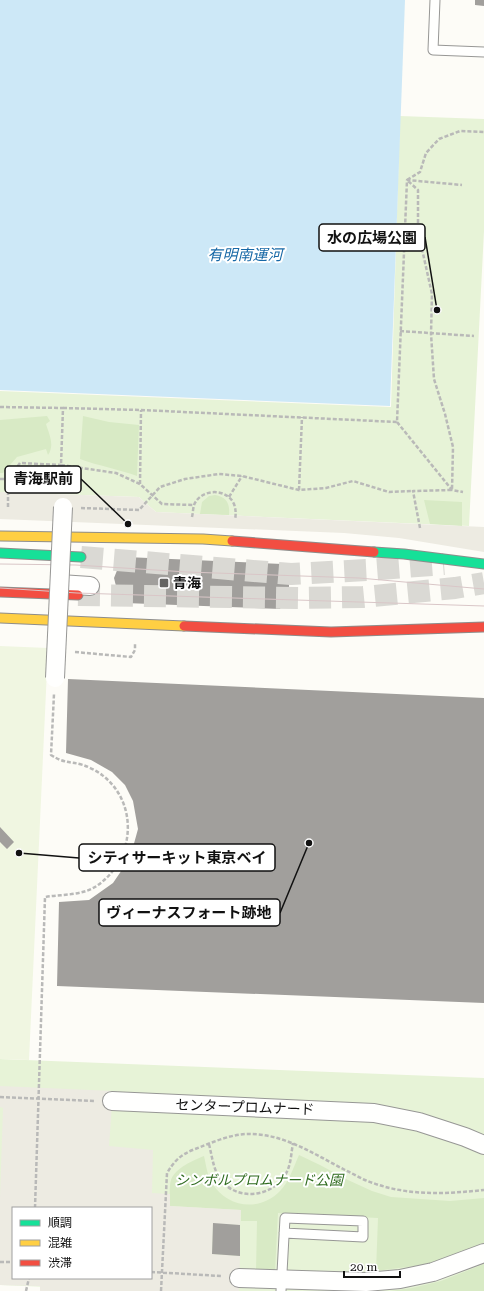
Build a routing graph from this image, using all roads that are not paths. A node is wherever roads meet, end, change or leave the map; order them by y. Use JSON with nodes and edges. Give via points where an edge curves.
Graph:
{"nodes":[{"id":1,"x":435,"y":0,"type":"edge"},
{"id":2,"x":484,"y":52,"type":"edge"},
{"id":3,"x":63,"y":507,"type":"road end"},
{"id":4,"x":0,"y":536,"type":"edge"},
{"id":5,"x":0,"y":553,"type":"edge"},
{"id":6,"x":81,"y":557,"type":"tunnel mouth"},
{"id":7,"x":484,"y":564,"type":"edge"},
{"id":8,"x":60,"y":584,"type":"junction"},
{"id":9,"x":84,"y":591,"type":"joint"},
{"id":10,"x":0,"y":592,"type":"edge"},
{"id":11,"x":0,"y":618,"type":"edge"},
{"id":12,"x":484,"y":627,"type":"edge"},
{"id":13,"x":55,"y":678,"type":"road end"},
{"id":14,"x":112,"y":1101,"type":"road end"},
{"id":15,"x":484,"y":1145,"type":"edge"},
{"id":16,"x":284,"y":1233,"type":"junction"},
{"id":17,"x":484,"y":1253,"type":"edge"},
{"id":18,"x":240,"y":1278,"type":"road end"},
{"id":19,"x":282,"y":1285,"type":"edge"}],
"edges":[{"from":1,"to":2,"type":"lane","via":[[433,50]]},
{"from":3,"to":8,"type":"street","bridge":true},
{"from":4,"to":7,"type":"street","via":[[203,538],[404,554]]},
{"from":5,"to":6,"type":"street"},
{"from":8,"to":9,"type":"street"},
{"from":8,"to":13,"type":"street","bridge":true},
{"from":9,"to":10,"type":"street"},
{"from":11,"to":12,"type":"street","via":[[331,632]]},
{"from":14,"to":15,"type":"street","name":"センタープロムナード","via":[[374,1112],[419,1122],[465,1136]]},
{"from":16,"to":16,"type":"lane","via":[[284,1218],[364,1220],[363,1237]]},
{"from":16,"to":19,"type":"lane"},
{"from":17,"to":19,"type":"street","via":[[433,1272],[400,1279]]},
{"from":18,"to":19,"type":"street"}]}
